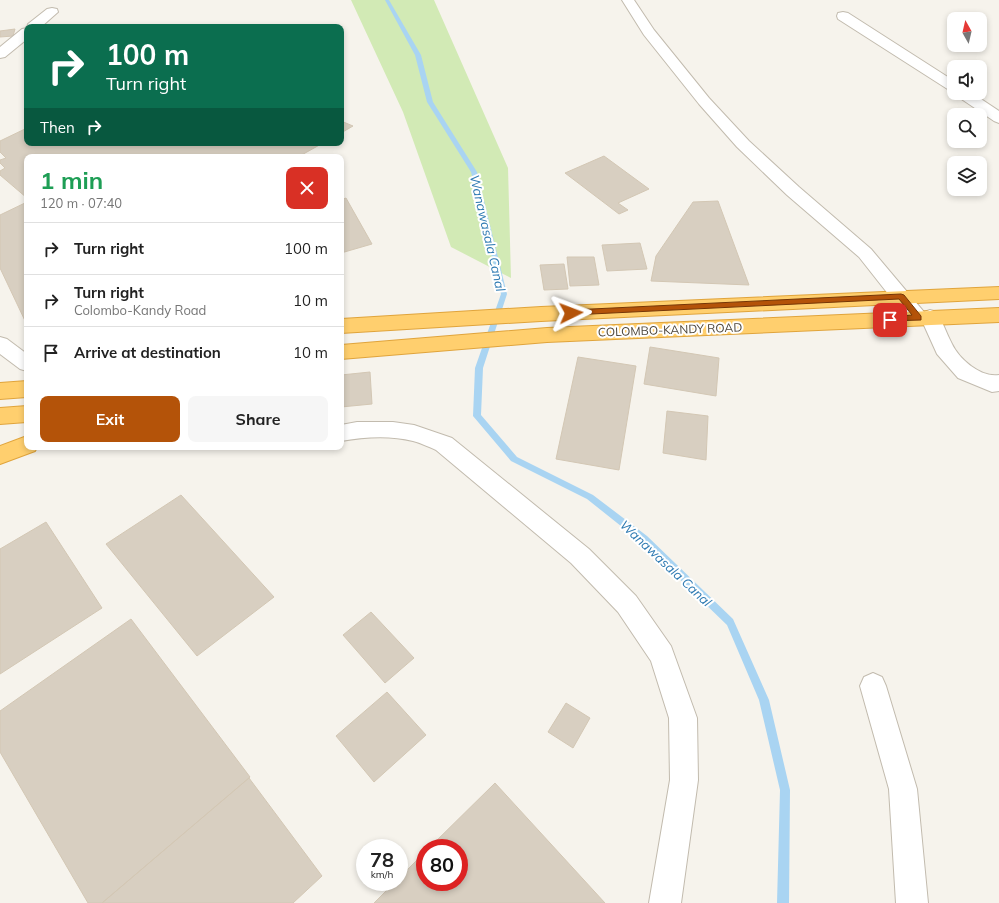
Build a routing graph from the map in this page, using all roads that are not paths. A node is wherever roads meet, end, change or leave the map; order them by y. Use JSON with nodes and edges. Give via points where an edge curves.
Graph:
{"nodes":[{"id":1,"x":628,"y":0,"type":"edge"},
{"id":2,"x":52,"y":12,"type":"dead end"},
{"id":3,"x":843,"y":16,"type":"dead end"},
{"id":4,"x":37,"y":24,"type":"edge"},
{"id":5,"x":24,"y":34,"type":"edge"},
{"id":6,"x":0,"y":54,"type":"edge"},
{"id":7,"x":947,"y":83,"type":"edge"},
{"id":8,"x":972,"y":100,"type":"edge"},
{"id":9,"x":999,"y":118,"type":"edge"},
{"id":10,"x":999,"y":294,"type":"edge"},
{"id":11,"x":901,"y":297,"type":"junction"},
{"id":12,"x":999,"y":315,"type":"edge"},
{"id":13,"x":924,"y":318,"type":"junction"},
{"id":14,"x":344,"y":326,"type":"edge"},
{"id":15,"x":0,"y":344,"type":"edge"},
{"id":16,"x":344,"y":352,"type":"edge"},
{"id":17,"x":24,"y":362,"type":"edge"},
{"id":18,"x":999,"y":383,"type":"edge"},
{"id":19,"x":24,"y":389,"type":"edge"},
{"id":20,"x":0,"y":390,"type":"edge"},
{"id":21,"x":24,"y":414,"type":"edge"},
{"id":22,"x":0,"y":416,"type":"edge"},
{"id":23,"x":344,"y":432,"type":"edge"},
{"id":24,"x":24,"y":446,"type":"edge"},
{"id":25,"x":0,"y":455,"type":"edge"},
{"id":26,"x":873,"y":686,"type":"dead end"},
{"id":27,"x":664,"y":903,"type":"edge"},
{"id":28,"x":912,"y":903,"type":"edge"}],
"edges":[{"from":1,"to":11,"type":"street","via":[[654,38],[704,101],[743,144],[793,191],[866,253]]},
{"from":2,"to":4,"type":"street"},
{"from":3,"to":7,"type":"street"},
{"from":5,"to":6,"type":"street"},
{"from":8,"to":9,"type":"street"},
{"from":10,"to":11,"type":"highway","name":"COLOMBO-KANDY ROAD"},
{"from":11,"to":13,"type":"street"},
{"from":11,"to":14,"type":"highway","name":"COLOMBO-KANDY ROAD"},
{"from":12,"to":13,"type":"highway","name":"COLOMBO-KANDY ROAD"},
{"from":13,"to":16,"type":"highway","name":"COLOMBO-KANDY ROAD","via":[[547,335]]},
{"from":13,"to":18,"type":"street","via":[[944,349],[965,373],[992,384]]},
{"from":15,"to":17,"type":"street"},
{"from":19,"to":20,"type":"highway"},
{"from":21,"to":22,"type":"highway"},
{"from":23,"to":27,"type":"street","via":[[393,430],[414,433],[444,444],[580,556],[627,604],[662,655],[683,718],[684,780]]},
{"from":24,"to":25,"type":"highway"},
{"from":26,"to":28,"type":"street","via":[[903,789]]}]}
